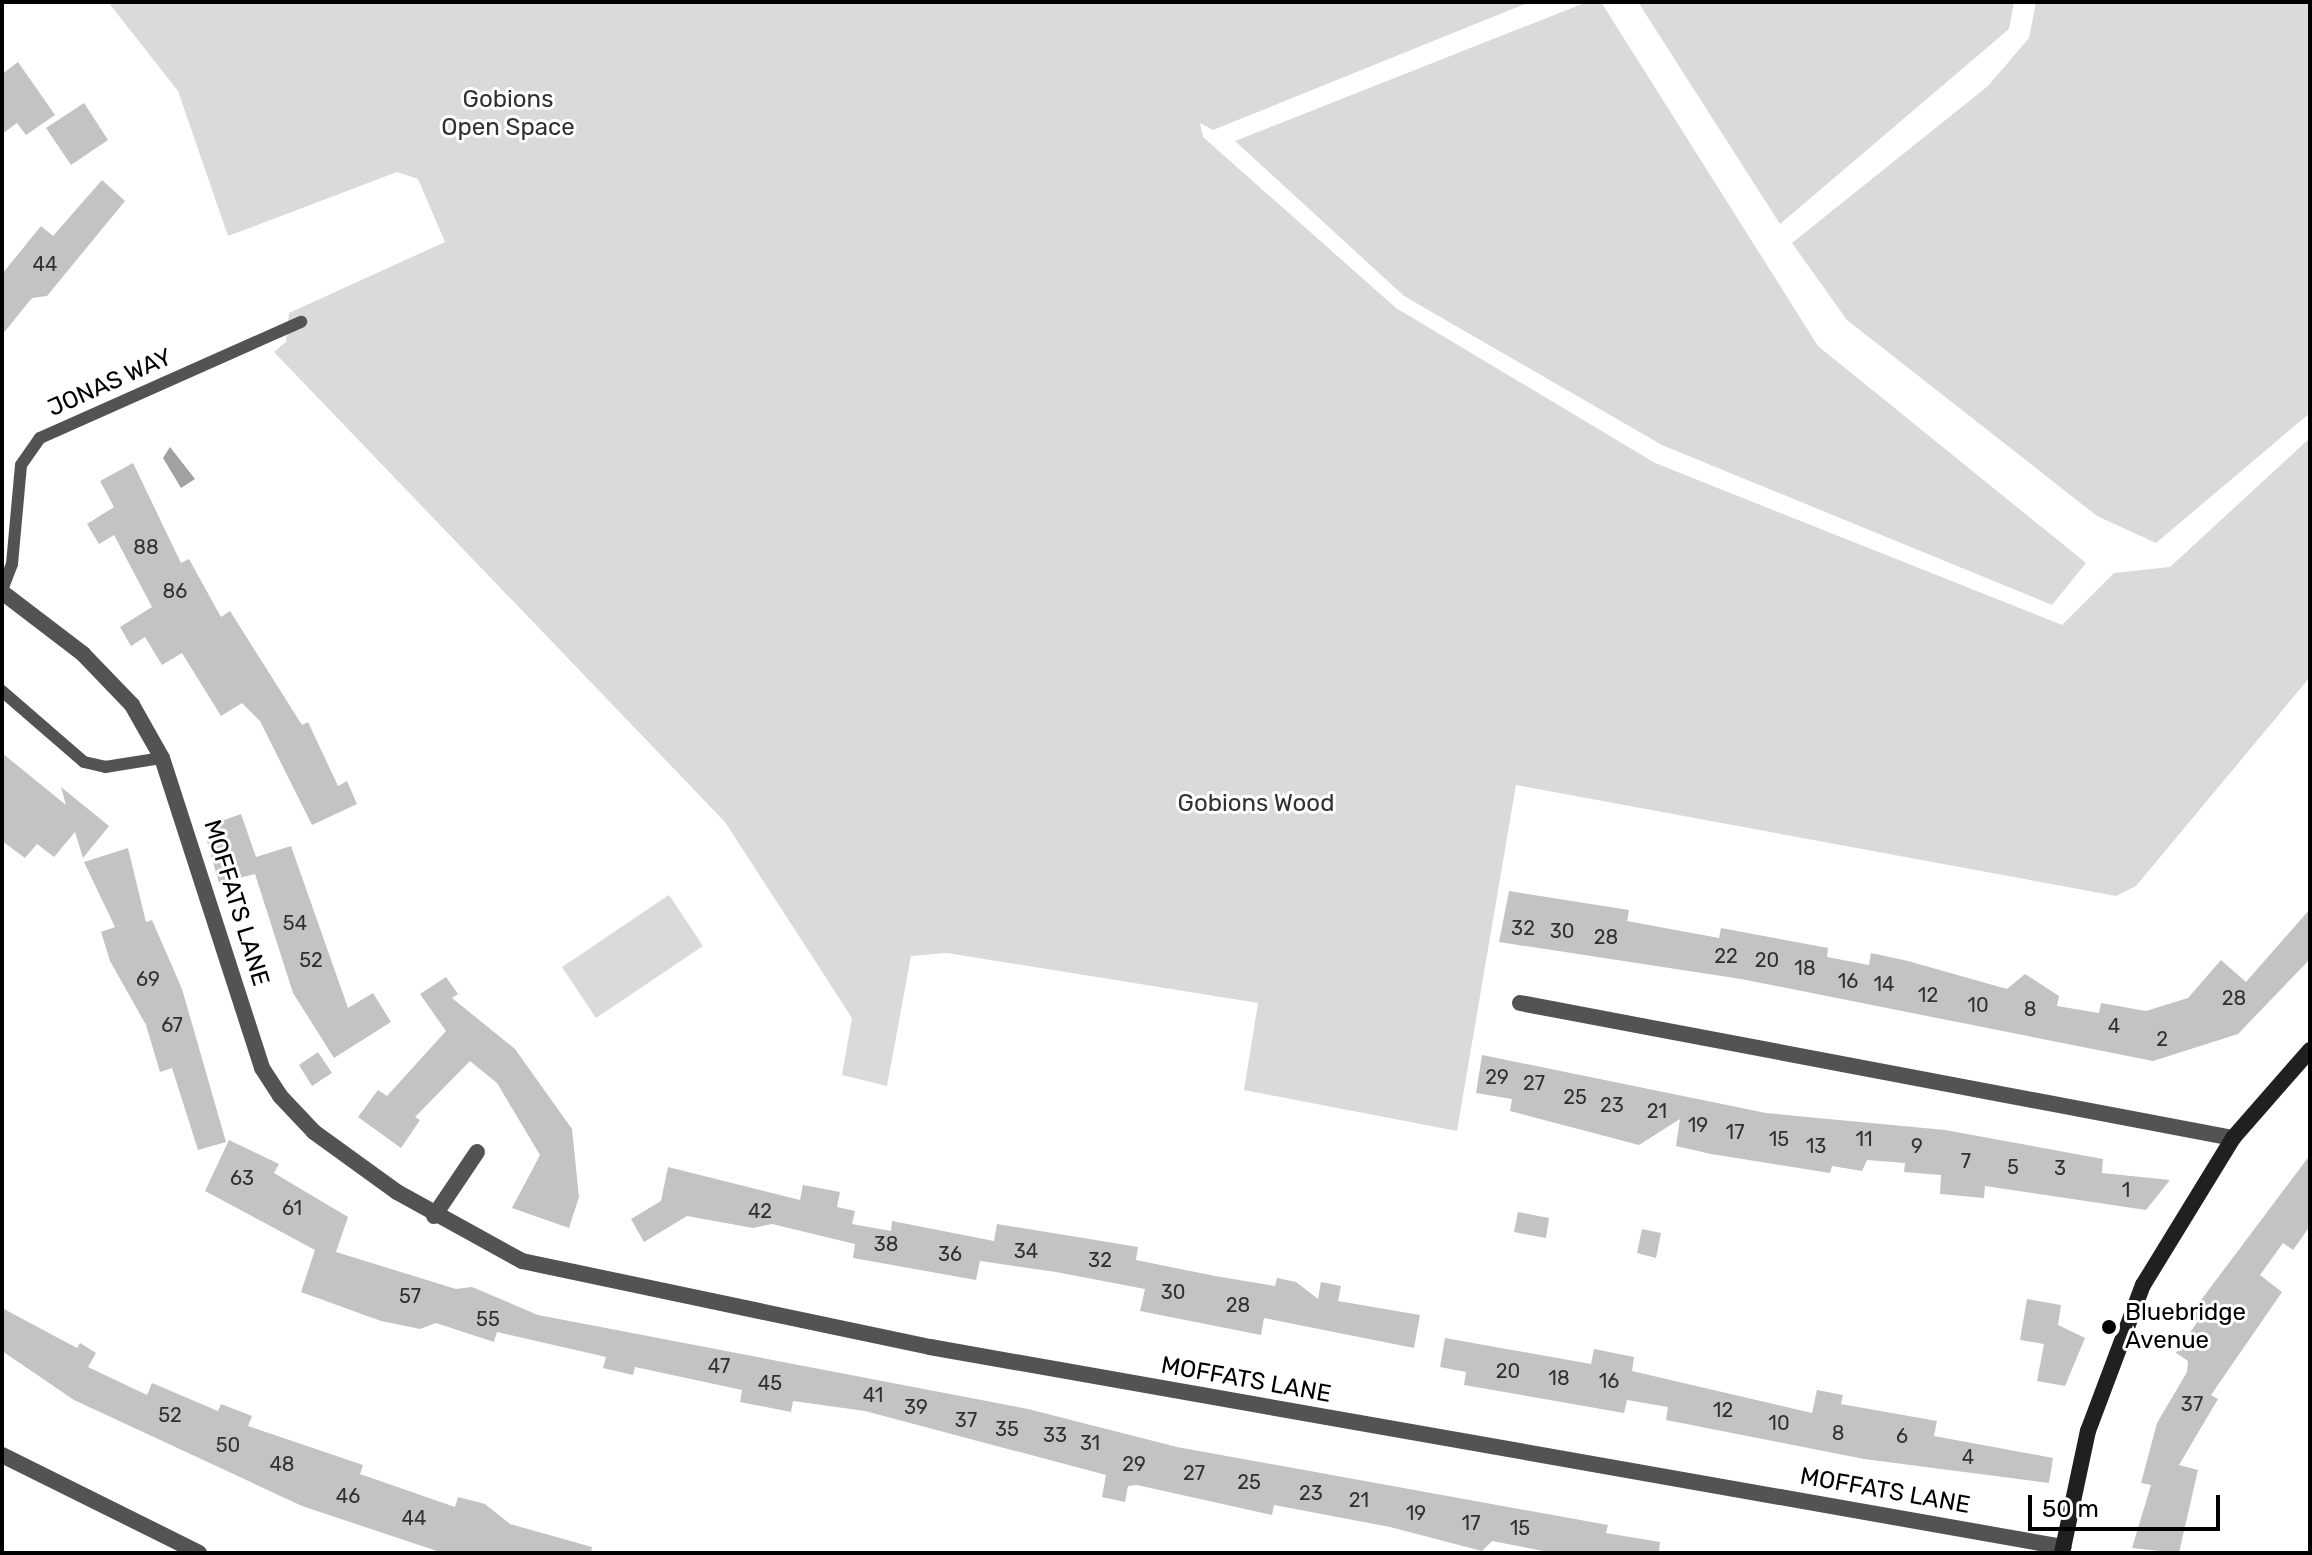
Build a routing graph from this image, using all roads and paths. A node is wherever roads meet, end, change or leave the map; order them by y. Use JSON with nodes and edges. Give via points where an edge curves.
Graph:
{"nodes":[{"id":1,"x":301,"y":322,"type":"dead end"},
{"id":2,"x":2,"y":591,"type":"edge"},
{"id":3,"x":2,"y":691,"type":"edge"},
{"id":4,"x":162,"y":758,"type":"junction"},
{"id":5,"x":1520,"y":1003,"type":"dead end"},
{"id":6,"x":2310,"y":1050,"type":"edge"},
{"id":7,"x":2233,"y":1138,"type":"junction"},
{"id":8,"x":477,"y":1152,"type":"dead end"},
{"id":9,"x":434,"y":1216,"type":"junction"},
{"id":10,"x":2,"y":1455,"type":"edge"},
{"id":11,"x":2062,"y":1550,"type":"edge"},
{"id":12,"x":199,"y":1553,"type":"edge"}],
"edges":[{"from":1,"to":2,"type":"lane","name":"JONAS WAY","via":[[40,438],[21,465],[12,564]]},
{"from":2,"to":4,"type":"street","name":"MOFFATS LANE","via":[[103,674],[132,705]]},
{"from":3,"to":4,"type":"lane","via":[[84,762],[105,767]]},
{"from":4,"to":9,"type":"street","name":"MOFFATS LANE","via":[[274,1087],[314,1132]]},
{"from":5,"to":7,"type":"street"},
{"from":6,"to":7,"type":"street"},
{"from":7,"to":11,"type":"street","via":[[2168,1237],[2112,1356]]},
{"from":8,"to":9,"type":"street"},
{"from":9,"to":11,"type":"street","name":"MOFFATS LANE","via":[[522,1261],[572,1277],[1173,1392]]},
{"from":10,"to":12,"type":"street"}]}
